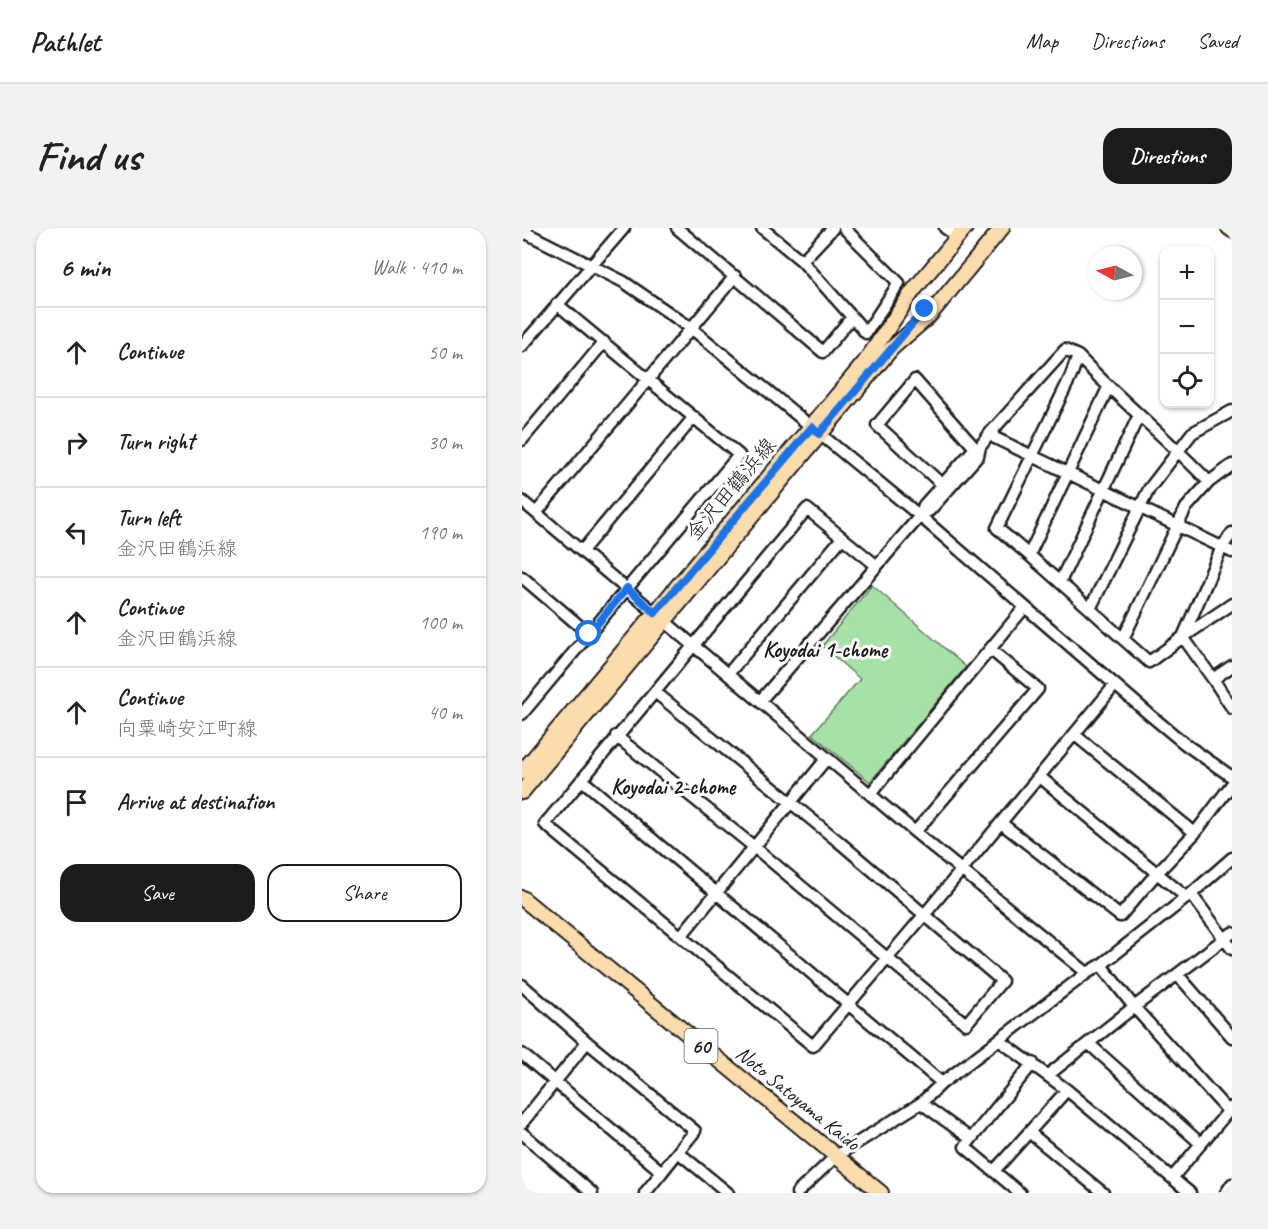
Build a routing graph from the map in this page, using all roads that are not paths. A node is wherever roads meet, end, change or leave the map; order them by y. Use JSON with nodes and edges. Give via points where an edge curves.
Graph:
{"nodes":[{"id":1,"x":624,"y":228,"type":"edge"},
{"id":2,"x":677,"y":228,"type":"edge"},
{"id":3,"x":762,"y":228,"type":"edge"},
{"id":4,"x":833,"y":228,"type":"edge"},
{"id":5,"x":844,"y":228,"type":"edge"},
{"id":6,"x":976,"y":228,"type":"edge"},
{"id":7,"x":991,"y":228,"type":"edge"},
{"id":8,"x":1002,"y":228,"type":"edge"},
{"id":9,"x":954,"y":230,"type":"edge"},
{"id":10,"x":522,"y":231,"type":"edge"},
{"id":11,"x":802,"y":261,"type":"junction"},
{"id":12,"x":591,"y":264,"type":"junction"},
{"id":13,"x":735,"y":276,"type":"junction"},
{"id":14,"x":557,"y":304,"type":"junction"},
{"id":15,"x":918,"y":308,"type":"junction"},
{"id":16,"x":852,"y":317,"type":"junction"},
{"id":17,"x":691,"y":328,"type":"junction"},
{"id":18,"x":604,"y":342,"type":"junction"},
{"id":19,"x":522,"y":346,"type":"edge"},
{"id":20,"x":892,"y":348,"type":"junction"},
{"id":21,"x":1078,"y":356,"type":"junction"},
{"id":22,"x":865,"y":362,"type":"junction"},
{"id":23,"x":648,"y":380,"type":"junction"},
{"id":24,"x":1108,"y":388,"type":"junction"},
{"id":25,"x":1232,"y":411,"type":"edge"},
{"id":26,"x":1139,"y":415,"type":"junction"},
{"id":27,"x":694,"y":417,"type":"junction"},
{"id":28,"x":816,"y":430,"type":"junction"},
{"id":29,"x":991,"y":432,"type":"junction"},
{"id":30,"x":522,"y":440,"type":"edge"},
{"id":31,"x":977,"y":448,"type":"junction"},
{"id":32,"x":1180,"y":452,"type":"junction"},
{"id":33,"x":1032,"y":456,"type":"junction"},
{"id":34,"x":1232,"y":465,"type":"edge"},
{"id":35,"x":1067,"y":473,"type":"junction"},
{"id":36,"x":1209,"y":482,"type":"junction"},
{"id":37,"x":945,"y":487,"type":"junction"},
{"id":38,"x":1103,"y":491,"type":"junction"},
{"id":39,"x":522,"y":501,"type":"edge"},
{"id":40,"x":1140,"y":507,"type":"junction"},
{"id":41,"x":536,"y":513,"type":"junction"},
{"id":42,"x":920,"y":516,"type":"junction"},
{"id":43,"x":1178,"y":526,"type":"junction"},
{"id":44,"x":1232,"y":532,"type":"edge"},
{"id":45,"x":842,"y":538,"type":"junction"},
{"id":46,"x":1227,"y":549,"type":"edge"},
{"id":47,"x":582,"y":551,"type":"junction"},
{"id":48,"x":1029,"y":555,"type":"junction"},
{"id":49,"x":877,"y":566,"type":"junction"},
{"id":50,"x":522,"y":577,"type":"edge"},
{"id":51,"x":1060,"y":582,"type":"junction"},
{"id":52,"x":627,"y":588,"type":"junction"},
{"id":53,"x":1232,"y":604,"type":"edge"},
{"id":54,"x":1025,"y":607,"type":"junction"},
{"id":55,"x":1090,"y":609,"type":"junction"},
{"id":56,"x":660,"y":617,"type":"junction"},
{"id":57,"x":589,"y":634,"type":"junction"},
{"id":58,"x":1184,"y":637,"type":"junction"},
{"id":59,"x":1123,"y":639,"type":"junction"},
{"id":60,"x":693,"y":645,"type":"junction"},
{"id":61,"x":990,"y":649,"type":"junction"},
{"id":62,"x":1232,"y":666,"type":"edge"},
{"id":63,"x":728,"y":674,"type":"junction"},
{"id":64,"x":1212,"y":679,"type":"junction"},
{"id":65,"x":1115,"y":685,"type":"junction"},
{"id":66,"x":655,"y":692,"type":"junction"},
{"id":67,"x":760,"y":701,"type":"junction"},
{"id":68,"x":1232,"y":708,"type":"edge"},
{"id":69,"x":522,"y":714,"type":"edge"},
{"id":70,"x":1075,"y":735,"type":"junction"},
{"id":71,"x":616,"y":736,"type":"junction"},
{"id":72,"x":827,"y":758,"type":"junction"},
{"id":73,"x":522,"y":772,"type":"edge"},
{"id":74,"x":1040,"y":777,"type":"junction"},
{"id":75,"x":1232,"y":777,"type":"edge"},
{"id":76,"x":582,"y":780,"type":"junction"},
{"id":77,"x":1232,"y":784,"type":"edge"},
{"id":78,"x":522,"y":792,"type":"edge"},
{"id":79,"x":871,"y":793,"type":"junction"},
{"id":80,"x":790,"y":802,"type":"junction"},
{"id":81,"x":1001,"y":823,"type":"junction"},
{"id":82,"x":915,"y":832,"type":"junction"},
{"id":83,"x":1195,"y":833,"type":"junction"},
{"id":84,"x":753,"y":846,"type":"junction"},
{"id":85,"x":1232,"y":858,"type":"edge"},
{"id":86,"x":962,"y":870,"type":"junction"},
{"id":87,"x":1156,"y":874,"type":"junction"},
{"id":88,"x":717,"y":892,"type":"junction"},
{"id":89,"x":1189,"y":896,"type":"junction"},
{"id":90,"x":522,"y":898,"type":"edge"},
{"id":91,"x":925,"y":914,"type":"junction"},
{"id":92,"x":681,"y":936,"type":"junction"},
{"id":93,"x":1228,"y":936,"type":"edge"},
{"id":94,"x":1232,"y":949,"type":"edge"},
{"id":95,"x":888,"y":958,"type":"junction"},
{"id":96,"x":1101,"y":965,"type":"junction"},
{"id":97,"x":1087,"y":973,"type":"junction"},
{"id":98,"x":1178,"y":975,"type":"junction"},
{"id":99,"x":522,"y":985,"type":"edge"},
{"id":100,"x":849,"y":1004,"type":"junction"},
{"id":101,"x":1134,"y":1007,"type":"junction"},
{"id":102,"x":1232,"y":1037,"type":"edge"},
{"id":103,"x":999,"y":1040,"type":"junction"},
{"id":104,"x":587,"y":1042,"type":"junction"},
{"id":105,"x":1088,"y":1043,"type":"junction"},
{"id":106,"x":522,"y":1054,"type":"edge"},
{"id":107,"x":1033,"y":1063,"type":"junction"},
{"id":108,"x":1048,"y":1075,"type":"junction"},
{"id":109,"x":555,"y":1082,"type":"junction"},
{"id":110,"x":942,"y":1083,"type":"junction"},
{"id":111,"x":1067,"y":1090,"type":"junction"},
{"id":112,"x":921,"y":1103,"type":"junction"},
{"id":113,"x":1230,"y":1109,"type":"edge"},
{"id":114,"x":522,"y":1122,"type":"edge"},
{"id":115,"x":1030,"y":1132,"type":"junction"},
{"id":116,"x":522,"y":1133,"type":"edge"},
{"id":117,"x":970,"y":1139,"type":"junction"},
{"id":118,"x":1200,"y":1143,"type":"junction"},
{"id":119,"x":678,"y":1152,"type":"junction"},
{"id":120,"x":836,"y":1156,"type":"junction"},
{"id":121,"x":993,"y":1171,"type":"junction"},
{"id":122,"x":662,"y":1172,"type":"junction"},
{"id":123,"x":1172,"y":1178,"type":"junction"},
{"id":124,"x":1232,"y":1184,"type":"edge"},
{"id":125,"x":592,"y":1193,"type":"edge"},
{"id":126,"x":645,"y":1193,"type":"edge"},
{"id":127,"x":728,"y":1193,"type":"edge"},
{"id":128,"x":797,"y":1193,"type":"edge"},
{"id":129,"x":880,"y":1193,"type":"edge"},
{"id":130,"x":1020,"y":1193,"type":"edge"},
{"id":131,"x":1103,"y":1193,"type":"edge"},
{"id":132,"x":1190,"y":1193,"type":"edge"},
{"id":133,"x":1226,"y":1193,"type":"edge"}],
"edges":[{"from":1,"to":12,"type":"street"},
{"from":2,"to":13,"type":"street"},
{"from":3,"to":11,"type":"street"},
{"from":4,"to":11,"type":"street"},
{"from":5,"to":16,"type":"street","via":[[899,283],[866,333]]},
{"from":6,"to":15,"type":"main road"},
{"from":7,"to":15,"type":"main road"},
{"from":8,"to":20,"type":"main road","name":"金沢田鶴浜線","via":[[928,317]]},
{"from":9,"to":22,"type":"main road","name":"金沢田鶴浜線"},
{"from":10,"to":12,"type":"street"},
{"from":11,"to":16,"type":"street"},
{"from":12,"to":14,"type":"street"},
{"from":12,"to":17,"type":"street"},
{"from":13,"to":16,"type":"street","via":[[824,352]]},
{"from":13,"to":17,"type":"street"},
{"from":14,"to":18,"type":"street"},
{"from":14,"to":19,"type":"street"},
{"from":15,"to":20,"type":"main road"},
{"from":15,"to":22,"type":"main road"},
{"from":17,"to":23,"type":"street"},
{"from":17,"to":28,"type":"street"},
{"from":18,"to":23,"type":"street"},
{"from":18,"to":30,"type":"street"},
{"from":20,"to":28,"type":"main road","name":"金沢田鶴浜線"},
{"from":21,"to":24,"type":"street"},
{"from":21,"to":29,"type":"street","via":[[1065,350]]},
{"from":21,"to":33,"type":"street"},
{"from":22,"to":28,"type":"main road","name":"金沢田鶴浜線"},
{"from":23,"to":27,"type":"street"},
{"from":23,"to":41,"type":"street"},
{"from":24,"to":26,"type":"street"},
{"from":24,"to":35,"type":"street"},
{"from":25,"to":32,"type":"street","via":[[1192,433]]},
{"from":26,"to":32,"type":"street"},
{"from":26,"to":38,"type":"street"},
{"from":27,"to":47,"type":"street"},
{"from":27,"to":52,"type":"street","via":[[739,455]]},
{"from":28,"to":42,"type":"street"},
{"from":28,"to":56,"type":"main road","name":"金沢田鶴浜線"},
{"from":29,"to":31,"type":"street"},
{"from":29,"to":33,"type":"street","via":[[995,438]]},
{"from":31,"to":37,"type":"street","via":[[978,456]]},
{"from":31,"to":37,"type":"street","via":[[915,380],[878,425]]},
{"from":32,"to":36,"type":"street"},
{"from":32,"to":40,"type":"street","via":[[1161,472]]},
{"from":33,"to":35,"type":"street"},
{"from":33,"to":48,"type":"street","via":[[997,528]]},
{"from":34,"to":36,"type":"street"},
{"from":35,"to":38,"type":"street"},
{"from":35,"to":48,"type":"street"},
{"from":36,"to":43,"type":"street","via":[[1186,508]]},
{"from":37,"to":42,"type":"street","via":[[930,510]]},
{"from":38,"to":40,"type":"street"},
{"from":38,"to":51,"type":"street"},
{"from":39,"to":41,"type":"street"},
{"from":40,"to":43,"type":"street"},
{"from":40,"to":55,"type":"street"},
{"from":41,"to":47,"type":"street"},
{"from":42,"to":49,"type":"street"},
{"from":42,"to":54,"type":"street"},
{"from":43,"to":46,"type":"street"},
{"from":43,"to":59,"type":"street"},
{"from":44,"to":46,"type":"street"},
{"from":45,"to":49,"type":"street"},
{"from":45,"to":60,"type":"street","via":[[807,509]]},
{"from":45,"to":63,"type":"street"},
{"from":46,"to":58,"type":"street"},
{"from":47,"to":52,"type":"street"},
{"from":48,"to":51,"type":"street"},
{"from":49,"to":67,"type":"street"},
{"from":50,"to":57,"type":"street"},
{"from":51,"to":55,"type":"street"},
{"from":52,"to":56,"type":"street"},
{"from":52,"to":57,"type":"street"},
{"from":53,"to":58,"type":"street"},
{"from":54,"to":61,"type":"street"},
{"from":54,"to":65,"type":"street"},
{"from":55,"to":59,"type":"street"},
{"from":56,"to":60,"type":"street"},
{"from":56,"to":73,"type":"main road","name":"金沢田鶴浜線"},
{"from":56,"to":78,"type":"main road","name":"金沢田鶴浜線"},
{"from":57,"to":69,"type":"street"},
{"from":58,"to":59,"type":"street","via":[[1149,662]]},
{"from":58,"to":64,"type":"street"},
{"from":60,"to":63,"type":"street"},
{"from":60,"to":66,"type":"street"},
{"from":61,"to":79,"type":"street"},
{"from":61,"to":82,"type":"street","via":[[1038,689]]},
{"from":62,"to":64,"type":"street"},
{"from":63,"to":67,"type":"street"},
{"from":64,"to":68,"type":"street"},
{"from":65,"to":70,"type":"street"},
{"from":65,"to":75,"type":"street","via":[[1185,744]]},
{"from":66,"to":71,"type":"street"},
{"from":66,"to":80,"type":"street"},
{"from":67,"to":72,"type":"street"},
{"from":70,"to":74,"type":"street"},
{"from":70,"to":83,"type":"street"},
{"from":71,"to":76,"type":"street"},
{"from":71,"to":84,"type":"street"},
{"from":72,"to":79,"type":"street"},
{"from":72,"to":80,"type":"street"},
{"from":74,"to":81,"type":"street"},
{"from":74,"to":87,"type":"street"},
{"from":76,"to":88,"type":"street"},
{"from":76,"to":92,"type":"street","via":[[544,824]]},
{"from":77,"to":83,"type":"street"},
{"from":79,"to":82,"type":"street"},
{"from":80,"to":84,"type":"street"},
{"from":80,"to":91,"type":"street"},
{"from":81,"to":86,"type":"street"},
{"from":81,"to":87,"type":"street","via":[[1120,916]]},
{"from":82,"to":86,"type":"street"},
{"from":83,"to":87,"type":"street"},
{"from":84,"to":88,"type":"street"},
{"from":84,"to":95,"type":"street"},
{"from":85,"to":89,"type":"street"},
{"from":86,"to":91,"type":"street"},
{"from":86,"to":97,"type":"street"},
{"from":87,"to":89,"type":"street"},
{"from":88,"to":92,"type":"street"},
{"from":88,"to":100,"type":"street"},
{"from":89,"to":93,"type":"street"},
{"from":89,"to":96,"type":"street"},
{"from":90,"to":120,"type":"main road","name":"Noto Satoyama Kaido","number":"60"},
{"from":91,"to":95,"type":"street"},
{"from":91,"to":95,"type":"street","via":[[1002,981],[988,999],[966,1024]]},
{"from":92,"to":100,"type":"street","via":[[813,1046]]},
{"from":93,"to":94,"type":"street"},
{"from":93,"to":98,"type":"street"},
{"from":95,"to":100,"type":"street"},
{"from":96,"to":97,"type":"street"},
{"from":96,"to":101,"type":"street"},
{"from":97,"to":103,"type":"street"},
{"from":98,"to":101,"type":"street"},
{"from":98,"to":102,"type":"street"},
{"from":99,"to":104,"type":"street"},
{"from":100,"to":110,"type":"street"},
{"from":101,"to":105,"type":"street"},
{"from":101,"to":113,"type":"street"},
{"from":103,"to":107,"type":"street"},
{"from":103,"to":110,"type":"street"},
{"from":104,"to":109,"type":"street"},
{"from":104,"to":119,"type":"street","via":[[695,1131]]},
{"from":105,"to":108,"type":"street"},
{"from":105,"to":118,"type":"street"},
{"from":106,"to":109,"type":"street"},
{"from":107,"to":108,"type":"street"},
{"from":107,"to":117,"type":"street"},
{"from":108,"to":111,"type":"street"},
{"from":109,"to":114,"type":"street"},
{"from":109,"to":122,"type":"street"},
{"from":110,"to":112,"type":"street"},
{"from":111,"to":115,"type":"street"},
{"from":111,"to":123,"type":"street"},
{"from":112,"to":117,"type":"street"},
{"from":112,"to":120,"type":"street"},
{"from":113,"to":118,"type":"street"},
{"from":115,"to":121,"type":"street"},
{"from":115,"to":131,"type":"street"},
{"from":116,"to":125,"type":"street"},
{"from":117,"to":121,"type":"street","via":[[965,1147]]},
{"from":118,"to":123,"type":"street"},
{"from":119,"to":122,"type":"street"},
{"from":119,"to":127,"type":"street"},
{"from":120,"to":128,"type":"street"},
{"from":120,"to":129,"type":"main road","name":"Noto Satoyama Kaido","number":"60"},
{"from":121,"to":130,"type":"street"},
{"from":122,"to":126,"type":"street"},
{"from":123,"to":132,"type":"street"},
{"from":124,"to":133,"type":"street"}]}
